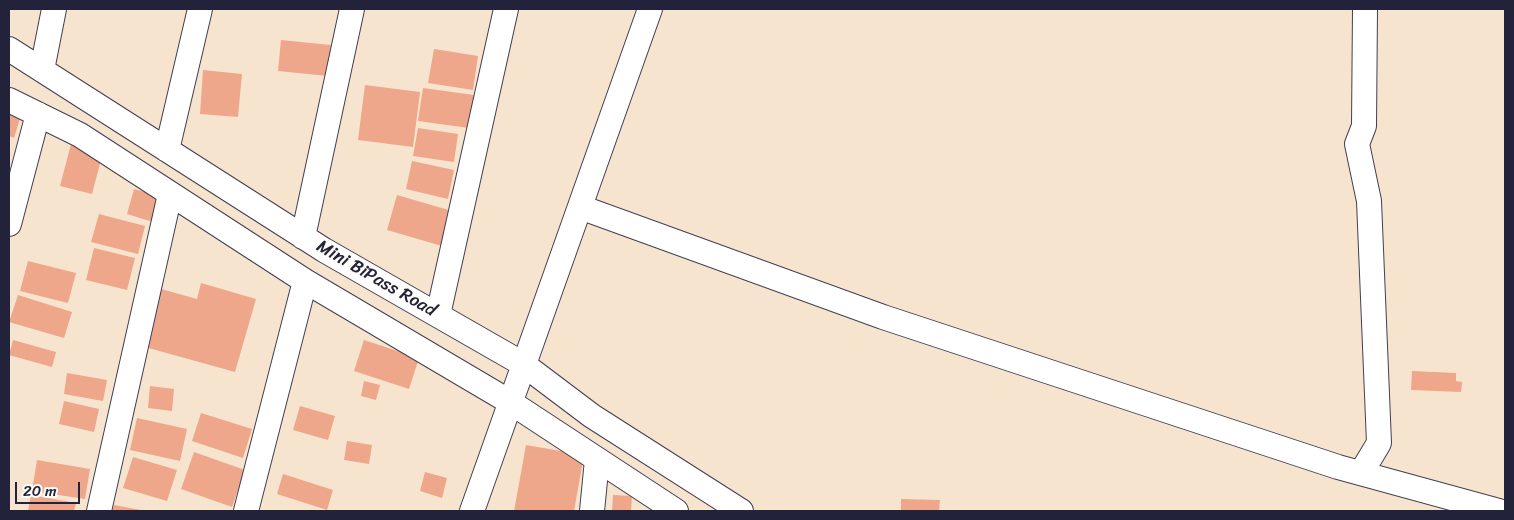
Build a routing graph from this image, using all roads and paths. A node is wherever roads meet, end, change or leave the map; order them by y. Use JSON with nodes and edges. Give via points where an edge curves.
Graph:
{"nodes":[{"id":1,"x":54,"y":9,"type":"edge"},
{"id":2,"x":200,"y":9,"type":"edge"},
{"id":3,"x":352,"y":9,"type":"edge"},
{"id":4,"x":506,"y":9,"type":"edge"},
{"id":5,"x":650,"y":9,"type":"edge"},
{"id":6,"x":1365,"y":9,"type":"edge"},
{"id":7,"x":9,"y":49,"type":"edge"},
{"id":8,"x":42,"y":70,"type":"junction"},
{"id":9,"x":9,"y":100,"type":"edge"},
{"id":10,"x":38,"y":114,"type":"junction"},
{"id":11,"x":167,"y":150,"type":"junction"},
{"id":12,"x":170,"y":194,"type":"junction"},
{"id":13,"x":580,"y":207,"type":"junction"},
{"id":14,"x":9,"y":224,"type":"edge"},
{"id":15,"x":303,"y":237,"type":"junction"},
{"id":16,"x":305,"y":281,"type":"junction"},
{"id":17,"x":438,"y":315,"type":"junction"},
{"id":18,"x":523,"y":364,"type":"junction"},
{"id":19,"x":510,"y":402,"type":"junction"},
{"id":20,"x":597,"y":460,"type":"junction"},
{"id":21,"x":1361,"y":473,"type":"junction"},
{"id":22,"x":100,"y":511,"type":"edge"},
{"id":23,"x":246,"y":511,"type":"edge"},
{"id":24,"x":472,"y":511,"type":"edge"},
{"id":25,"x":592,"y":511,"type":"edge"},
{"id":26,"x":676,"y":511,"type":"edge"},
{"id":27,"x":741,"y":511,"type":"edge"},
{"id":28,"x":1499,"y":511,"type":"edge"}],
"edges":[{"from":1,"to":8,"type":"street"},
{"from":2,"to":11,"type":"street"},
{"from":3,"to":15,"type":"street"},
{"from":4,"to":17,"type":"street"},
{"from":5,"to":13,"type":"street"},
{"from":6,"to":21,"type":"street","via":[[1364,126],[1357,144],[1369,202],[1379,443]]},
{"from":7,"to":8,"type":"street","name":"Mini BiPass Road"},
{"from":8,"to":11,"type":"street","name":"Mini BiPass Road"},
{"from":9,"to":10,"type":"street"},
{"from":10,"to":12,"type":"street","via":[[80,135]]},
{"from":10,"to":14,"type":"street"},
{"from":11,"to":15,"type":"street","name":"Mini BiPass Road"},
{"from":12,"to":16,"type":"street"},
{"from":12,"to":22,"type":"street"},
{"from":13,"to":18,"type":"street"},
{"from":13,"to":21,"type":"street","via":[[883,317]]},
{"from":15,"to":17,"type":"street","name":"Mini BiPass Road"},
{"from":16,"to":19,"type":"street"},
{"from":16,"to":23,"type":"street"},
{"from":17,"to":18,"type":"street","name":"Mini BiPass Road"},
{"from":18,"to":19,"type":"street"},
{"from":18,"to":27,"type":"street","name":"Mini BiPass Road","via":[[592,416]]},
{"from":19,"to":20,"type":"street"},
{"from":19,"to":24,"type":"street"},
{"from":20,"to":25,"type":"street"},
{"from":20,"to":26,"type":"street"},
{"from":21,"to":28,"type":"street"}]}
